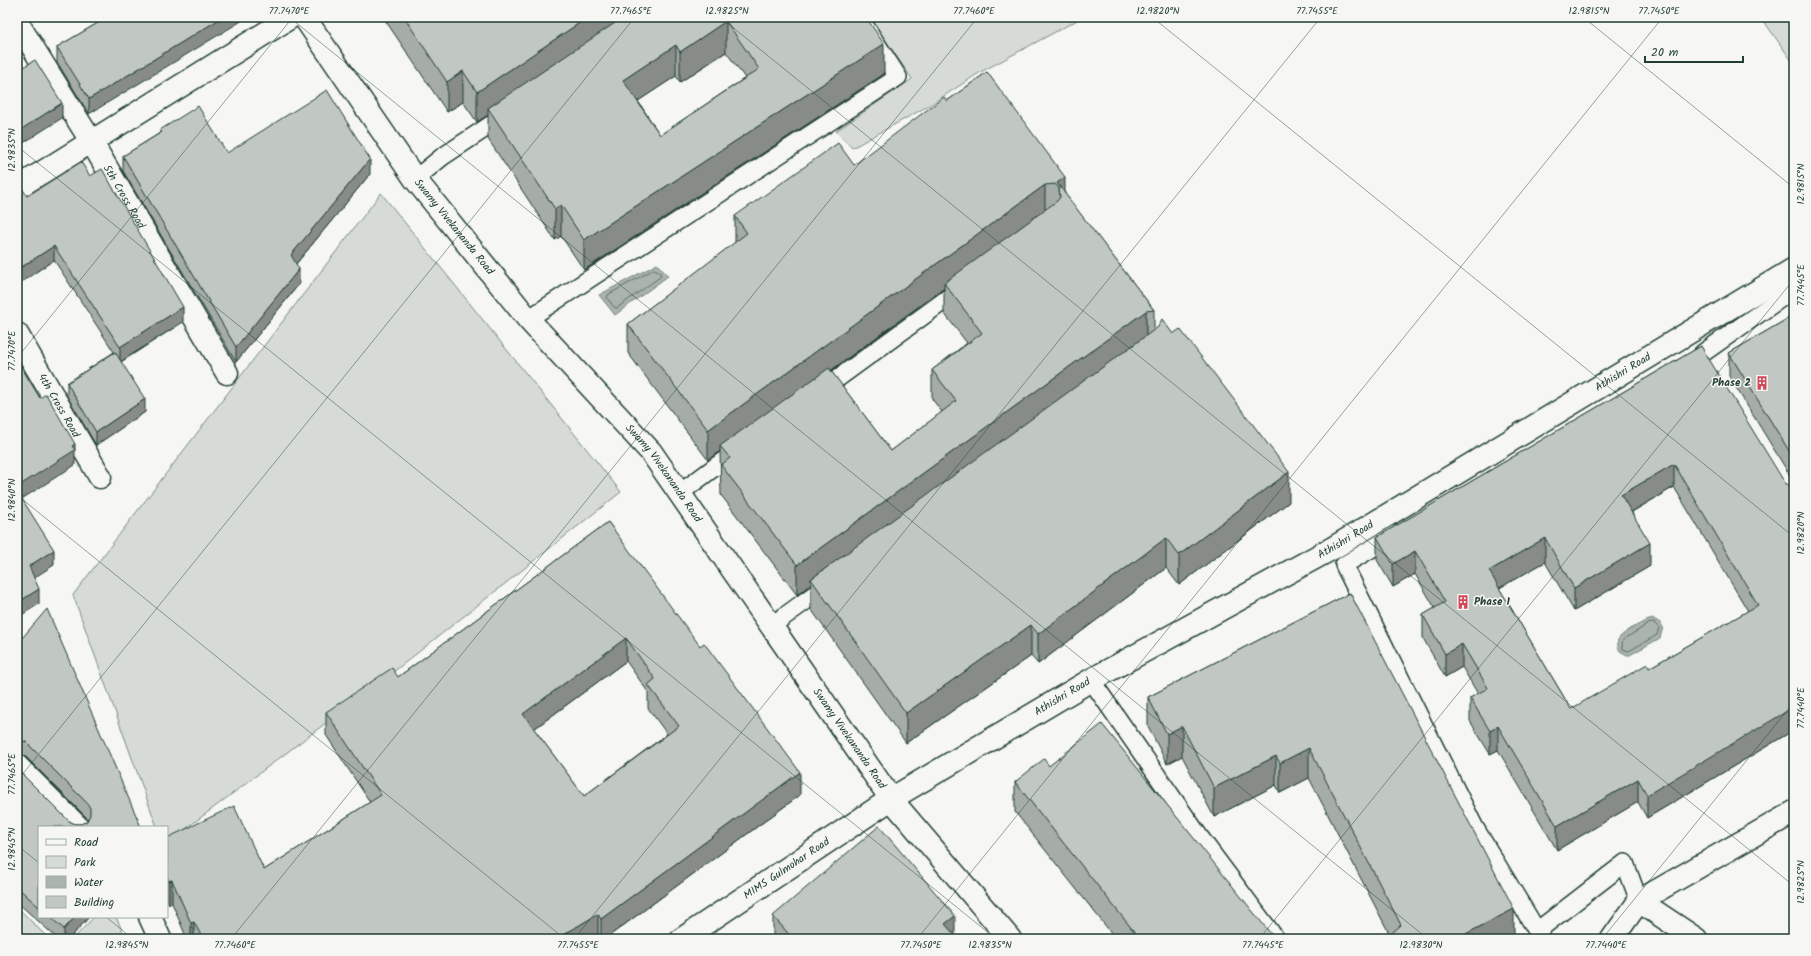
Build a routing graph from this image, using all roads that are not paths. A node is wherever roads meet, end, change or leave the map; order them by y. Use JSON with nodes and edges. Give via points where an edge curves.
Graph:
{"nodes":[{"id":1,"x":291,"y":17,"type":"edge"},
{"id":2,"x":304,"y":17,"type":"edge"},
{"id":3,"x":859,"y":17,"type":"edge"},
{"id":4,"x":17,"y":22,"type":"edge"},
{"id":5,"x":521,"y":105,"type":"edge"},
{"id":6,"x":91,"y":141,"type":"junction"},
{"id":7,"x":415,"y":180,"type":"junction"},
{"id":8,"x":17,"y":188,"type":"edge"},
{"id":9,"x":1794,"y":268,"type":"edge"},
{"id":10,"x":975,"y":278,"type":"edge"},
{"id":11,"x":1794,"y":289,"type":"edge"},
{"id":12,"x":528,"y":319,"type":"junction"},
{"id":13,"x":17,"y":334,"type":"edge"},
{"id":14,"x":1701,"y":360,"type":"edge"},
{"id":15,"x":227,"y":373,"type":"dead end"},
{"id":16,"x":803,"y":403,"type":"edge"},
{"id":17,"x":752,"y":440,"type":"edge"},
{"id":18,"x":100,"y":478,"type":"dead end"},
{"id":19,"x":680,"y":493,"type":"junction"},
{"id":20,"x":1411,"y":525,"type":"edge"},
{"id":21,"x":839,"y":577,"type":"edge"},
{"id":22,"x":771,"y":626,"type":"junction"},
{"id":23,"x":1091,"y":680,"type":"junction"},
{"id":24,"x":17,"y":766,"type":"edge"},
{"id":25,"x":891,"y":799,"type":"junction"},
{"id":26,"x":1794,"y":813,"type":"edge"},
{"id":27,"x":77,"y":826,"type":"edge"},
{"id":28,"x":1639,"y":901,"type":"junction"},
{"id":29,"x":150,"y":918,"type":"edge"},
{"id":30,"x":1616,"y":937,"type":"edge"},
{"id":31,"x":160,"y":939,"type":"edge"},
{"id":32,"x":682,"y":939,"type":"edge"},
{"id":33,"x":1010,"y":939,"type":"edge"},
{"id":34,"x":1276,"y":939,"type":"edge"},
{"id":35,"x":1696,"y":939,"type":"edge"}],
"edges":[{"from":1,"to":6,"type":"street"},
{"from":2,"to":7,"type":"street","name":"Swamy Vivekananda Road"},
{"from":3,"to":12,"type":"lane","via":[[898,77]]},
{"from":4,"to":6,"type":"street","name":"5th Cross Road"},
{"from":5,"to":7,"type":"lane","via":[[442,157]]},
{"from":6,"to":8,"type":"street"},
{"from":6,"to":15,"type":"street","name":"5th Cross Road"},
{"from":7,"to":12,"type":"street","name":"Swamy Vivekananda Road"},
{"from":9,"to":23,"type":"street","name":"Athishri Road","via":[[1334,548]]},
{"from":10,"to":16,"type":"lane"},
{"from":11,"to":14,"type":"lane"},
{"from":12,"to":19,"type":"street","name":"Swamy Vivekananda Road","via":[[651,452]]},
{"from":13,"to":18,"type":"street","name":"4th Cross Road"},
{"from":17,"to":19,"type":"lane"},
{"from":19,"to":22,"type":"street","name":"Swamy Vivekananda Road"},
{"from":20,"to":28,"type":"lane","via":[[1344,565],[1475,828],[1525,912],[1537,931],[1625,863]]},
{"from":21,"to":22,"type":"lane"},
{"from":22,"to":25,"type":"street","name":"Swamy Vivekananda Road"},
{"from":23,"to":25,"type":"street","name":"Athishri Road"},
{"from":23,"to":34,"type":"lane","via":[[1199,836]]},
{"from":24,"to":27,"type":"street"},
{"from":25,"to":32,"type":"street","name":"MIMS Gulmohar Road"},
{"from":25,"to":33,"type":"street","name":"Swamy Vivekananda Road"},
{"from":26,"to":28,"type":"street"},
{"from":28,"to":30,"type":"street"},
{"from":28,"to":35,"type":"street"},
{"from":29,"to":31,"type":"street"}]}
